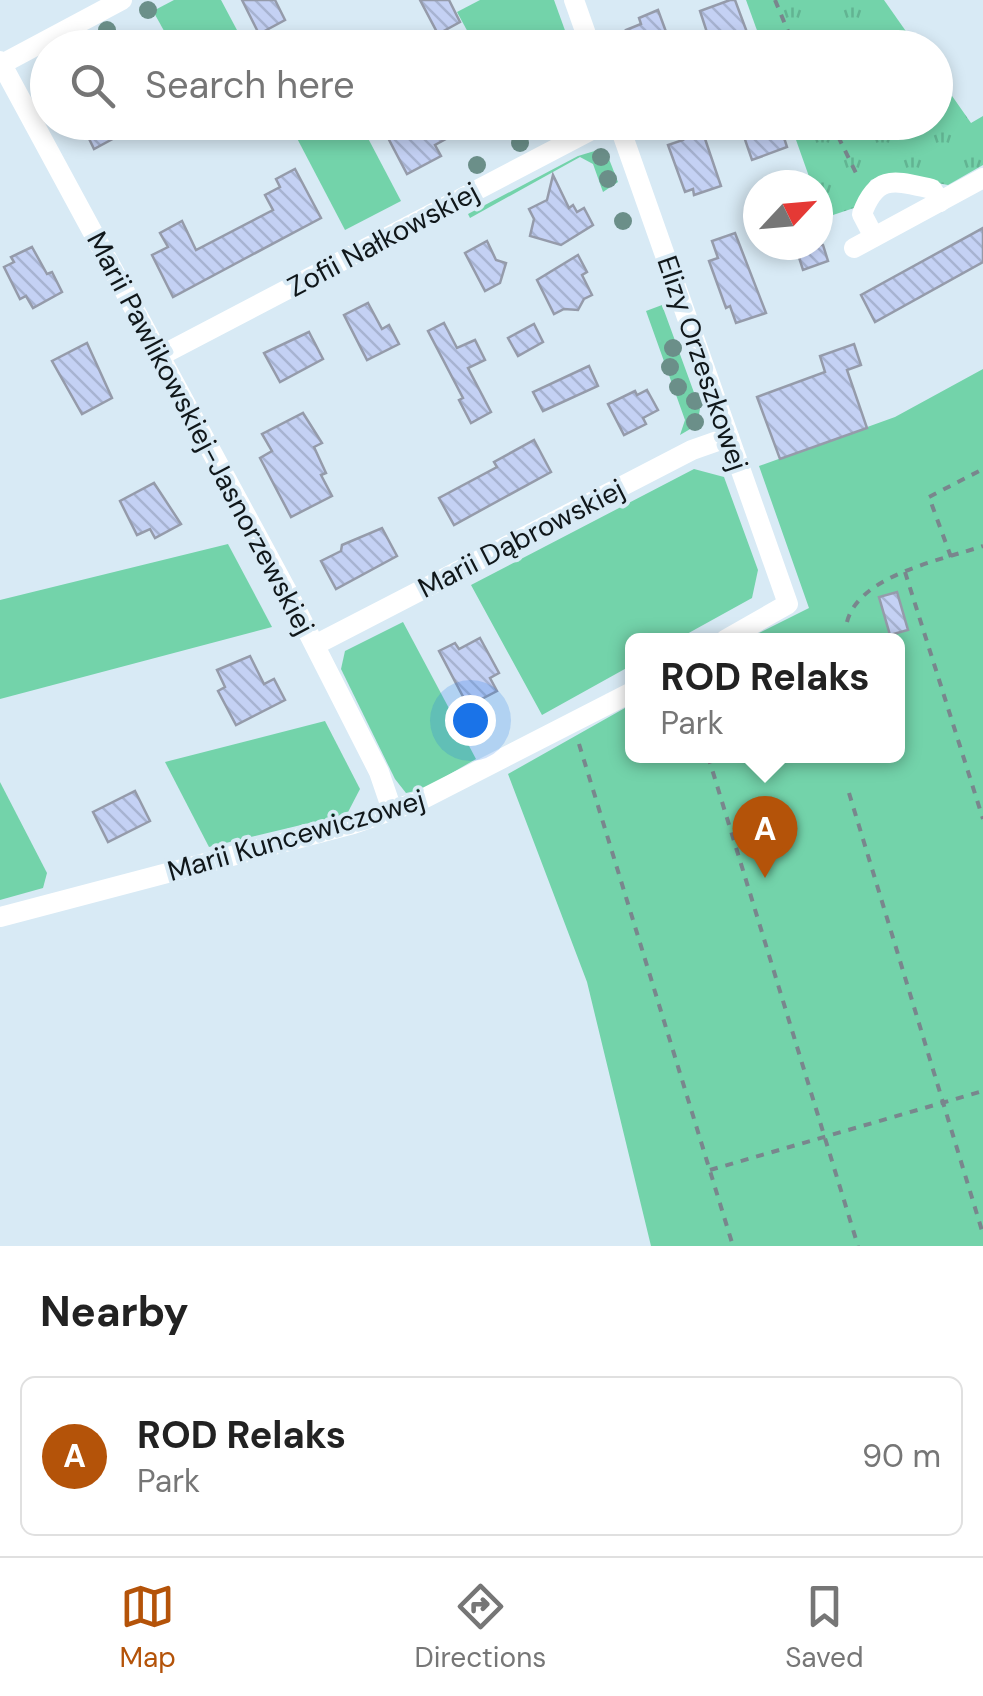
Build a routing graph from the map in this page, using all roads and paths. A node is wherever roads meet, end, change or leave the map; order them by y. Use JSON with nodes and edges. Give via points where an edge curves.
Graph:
{"nodes":[{"id":1,"x":122,"y":0,"type":"edge"},
{"id":2,"x":574,"y":0,"type":"edge"},
{"id":3,"x":774,"y":0,"type":"edge"},
{"id":4,"x":64,"y":30,"type":"edge"},
{"id":5,"x":585,"y":30,"type":"edge"},
{"id":6,"x":787,"y":30,"type":"edge"},
{"id":7,"x":30,"y":48,"type":"edge"},
{"id":8,"x":0,"y":63,"type":"edge"},
{"id":9,"x":30,"y":118,"type":"edge"},
{"id":10,"x":42,"y":140,"type":"edge"},
{"id":11,"x":572,"y":140,"type":"edge"},
{"id":12,"x":624,"y":140,"type":"edge"},
{"id":13,"x":839,"y":140,"type":"edge"},
{"id":14,"x":983,"y":178,"type":"edge"},
{"id":15,"x":868,"y":198,"type":"junction"},
{"id":16,"x":940,"y":202,"type":"junction"},
{"id":17,"x":874,"y":237,"type":"junction"},
{"id":18,"x":854,"y":248,"type":"dead end"},
{"id":19,"x":160,"y":356,"type":"junction"},
{"id":20,"x":729,"y":436,"type":"junction"},
{"id":21,"x":983,"y":469,"type":"edge"},
{"id":22,"x":983,"y":546,"type":"edge"},
{"id":23,"x":951,"y":557,"type":"junction"},
{"id":24,"x":904,"y":572,"type":"junction"},
{"id":25,"x":847,"y":622,"type":"dead end"},
{"id":26,"x":737,"y":633,"type":"edge"},
{"id":27,"x":315,"y":645,"type":"junction"},
{"id":28,"x":625,"y":696,"type":"edge"},
{"id":29,"x":578,"y":741,"type":"dead end"},
{"id":30,"x":710,"y":763,"type":"edge"},
{"id":31,"x":850,"y":793,"type":"dead end"},
{"id":32,"x":392,"y":810,"type":"junction"},
{"id":33,"x":983,"y":819,"type":"edge"},
{"id":34,"x":0,"y":916,"type":"edge"},
{"id":35,"x":983,"y":1091,"type":"edge"},
{"id":36,"x":943,"y":1103,"type":"junction"},
{"id":37,"x":825,"y":1138,"type":"junction"},
{"id":38,"x":710,"y":1170,"type":"junction"},
{"id":39,"x":983,"y":1234,"type":"edge"},
{"id":40,"x":734,"y":1246,"type":"edge"},
{"id":41,"x":858,"y":1246,"type":"edge"}],
"edges":[{"from":1,"to":4,"type":"street"},
{"from":2,"to":5,"type":"street"},
{"from":3,"to":6,"type":"path"},
{"from":7,"to":8,"type":"street"},
{"from":8,"to":9,"type":"street","name":"Marii Pawlikowskiej-Jasnorzewskiej"},
{"from":10,"to":19,"type":"street","name":"Marii Pawlikowskiej-Jasnorzewskiej"},
{"from":11,"to":19,"type":"street","name":"Zofii Nałkowskiej"},
{"from":12,"to":20,"type":"street","name":"Elizy Orzeszkowej"},
{"from":13,"to":15,"type":"path"},
{"from":14,"to":16,"type":"street"},
{"from":15,"to":16,"type":"street","via":[[875,188],[899,182],[932,189]]},
{"from":15,"to":17,"type":"street","via":[[862,214]]},
{"from":16,"to":17,"type":"street"},
{"from":17,"to":18,"type":"street"},
{"from":19,"to":27,"type":"street","name":"Marii Pawlikowskiej-Jasnorzewskiej"},
{"from":20,"to":26,"type":"street","name":"Elizy Orzeszkowej","via":[[788,604]]},
{"from":20,"to":27,"type":"street","name":"Marii Dąbrowskiej"},
{"from":21,"to":23,"type":"path","via":[[929,497]]},
{"from":22,"to":23,"type":"path"},
{"from":23,"to":24,"type":"path"},
{"from":24,"to":25,"type":"path","via":[[865,594]]},
{"from":24,"to":33,"type":"path"},
{"from":27,"to":32,"type":"street","name":"Marii Pawlikowskiej-Jasnorzewskiej"},
{"from":28,"to":32,"type":"street","name":"Marii Kuncewiczowej","via":[[435,795]]},
{"from":29,"to":38,"type":"path"},
{"from":30,"to":37,"type":"path"},
{"from":31,"to":36,"type":"path"},
{"from":32,"to":34,"type":"street","name":"Marii Kuncewiczowej"},
{"from":35,"to":36,"type":"path"},
{"from":36,"to":37,"type":"path"},
{"from":36,"to":39,"type":"path"},
{"from":37,"to":38,"type":"path"},
{"from":37,"to":41,"type":"path"},
{"from":38,"to":40,"type":"path"}]}
